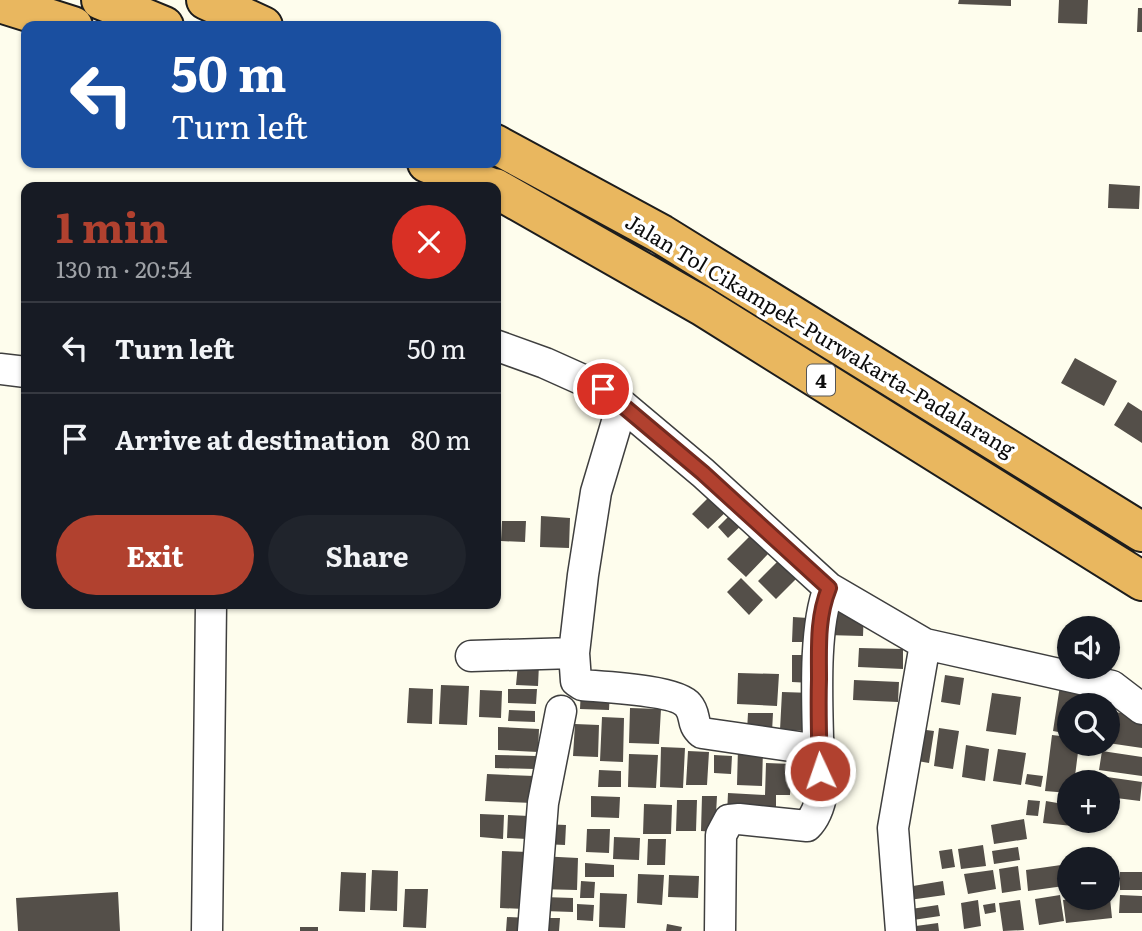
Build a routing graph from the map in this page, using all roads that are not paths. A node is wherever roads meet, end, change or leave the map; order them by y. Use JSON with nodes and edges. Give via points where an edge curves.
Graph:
{"nodes":[{"id":1,"x":101,"y":0,"type":"edge"},
{"id":2,"x":206,"y":0,"type":"edge"},
{"id":3,"x":0,"y":3,"type":"edge"},
{"id":4,"x":57,"y":21,"type":"edge"},
{"id":5,"x":152,"y":21,"type":"edge"},
{"id":6,"x":252,"y":21,"type":"edge"},
{"id":7,"x":501,"y":147,"type":"edge"},
{"id":8,"x":440,"y":168,"type":"edge"},
{"id":9,"x":457,"y":168,"type":"edge"},
{"id":10,"x":477,"y":182,"type":"edge"},
{"id":11,"x":482,"y":182,"type":"edge"},
{"id":12,"x":501,"y":192,"type":"edge"},
{"id":13,"x":501,"y":347,"type":"edge"},
{"id":14,"x":0,"y":369,"type":"edge"},
{"id":15,"x":21,"y":371,"type":"edge"},
{"id":16,"x":622,"y":405,"type":"junction"},
{"id":17,"x":1142,"y":532,"type":"edge"},
{"id":18,"x":1142,"y":581,"type":"edge"},
{"id":19,"x":829,"y":588,"type":"junction"},
{"id":20,"x":211,"y":609,"type":"edge"},
{"id":21,"x":925,"y":644,"type":"junction"},
{"id":22,"x":574,"y":653,"type":"junction"},
{"id":23,"x":471,"y":656,"type":"dead end"},
{"id":24,"x":1142,"y":709,"type":"edge"},
{"id":25,"x":561,"y":711,"type":"dead end"},
{"id":26,"x":819,"y":750,"type":"junction"},
{"id":27,"x":207,"y":931,"type":"edge"},
{"id":28,"x":533,"y":931,"type":"edge"},
{"id":29,"x":720,"y":931,"type":"edge"},
{"id":30,"x":901,"y":931,"type":"edge"}],
"edges":[{"from":1,"to":5,"type":"highway"},
{"from":2,"to":6,"type":"highway"},
{"from":3,"to":4,"type":"highway"},
{"from":7,"to":17,"type":"highway","name":"Jalan Tol Cikampek–Purwakarta–Padalarang","number":"4","via":[[661,234]]},
{"from":8,"to":10,"type":"highway"},
{"from":9,"to":11,"type":"highway","name":"Jalan Tol Cikampek–Purwakarta–Padalarang","number":"4"},
{"from":12,"to":18,"type":"highway","name":"Jalan Tol Cikampek–Purwakarta–Padalarang","number":"4","via":[[702,306]]},
{"from":13,"to":16,"type":"street","via":[[590,382]]},
{"from":14,"to":15,"type":"street"},
{"from":16,"to":19,"type":"street"},
{"from":16,"to":22,"type":"street","via":[[596,492]]},
{"from":19,"to":21,"type":"street"},
{"from":19,"to":26,"type":"street","via":[[819,626]]},
{"from":20,"to":27,"type":"street"},
{"from":21,"to":24,"type":"street","via":[[1112,686]]},
{"from":21,"to":30,"type":"street","via":[[893,828]]},
{"from":22,"to":23,"type":"street"},
{"from":22,"to":26,"type":"street","via":[[575,677],[580,684],[675,696],[688,705],[694,726],[702,733]]},
{"from":25,"to":28,"type":"street","via":[[543,803]]},
{"from":26,"to":29,"type":"street","via":[[822,793],[807,826],[729,820],[721,835]]}]}
